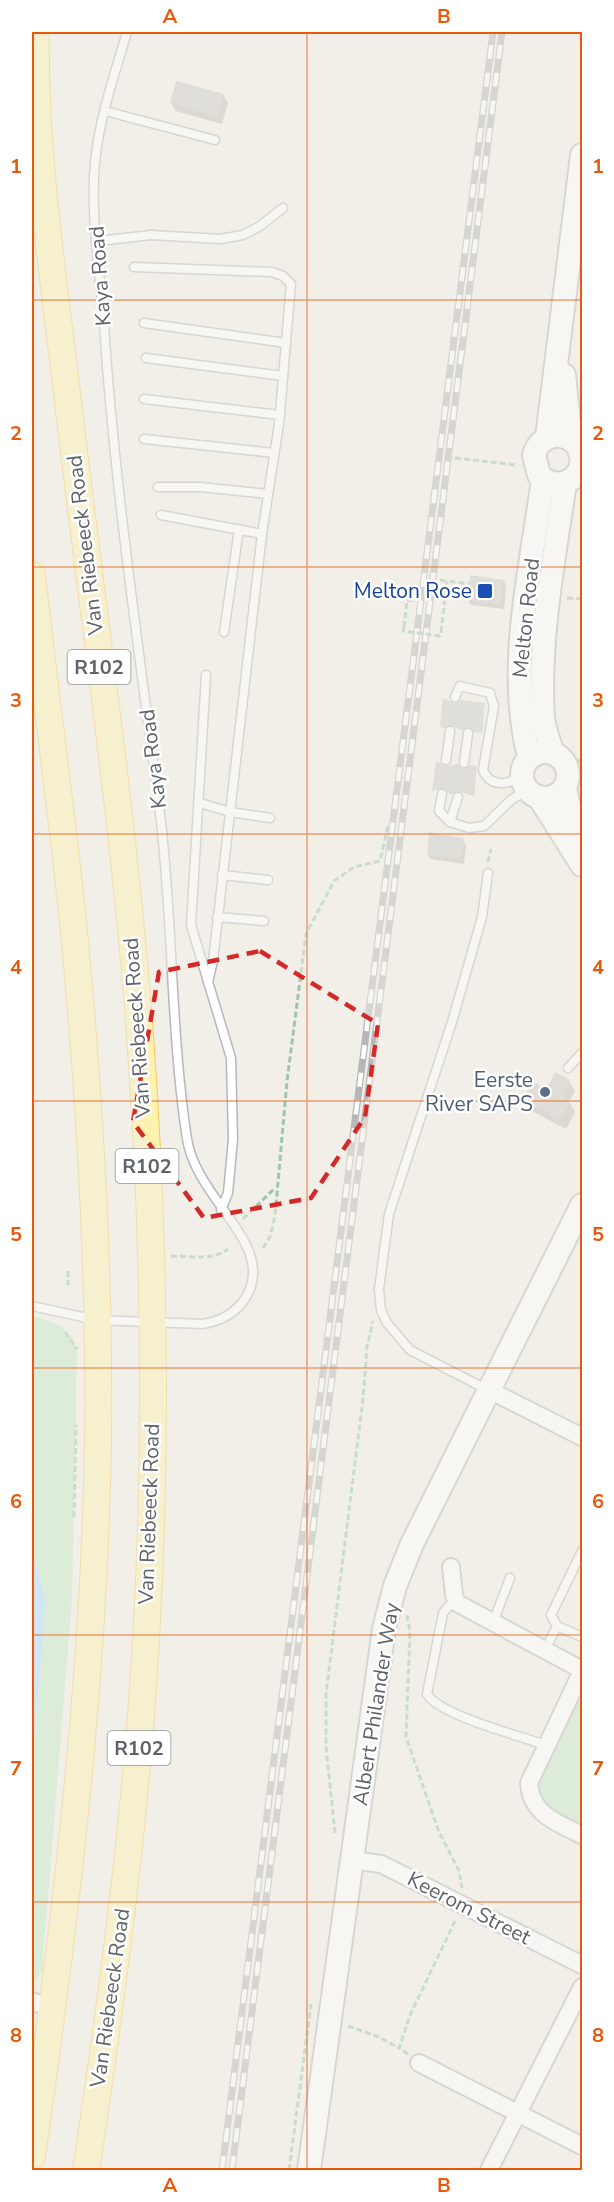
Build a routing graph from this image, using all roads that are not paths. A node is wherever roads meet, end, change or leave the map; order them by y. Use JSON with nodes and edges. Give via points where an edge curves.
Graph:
{"nodes":[{"id":1,"x":36,"y":32,"type":"edge"},
{"id":2,"x":127,"y":32,"type":"edge"},
{"id":3,"x":105,"y":111,"type":"junction"},
{"id":4,"x":216,"y":140,"type":"dead end"},
{"id":5,"x":582,"y":155,"type":"edge"},
{"id":6,"x":283,"y":208,"type":"dead end"},
{"id":7,"x":98,"y":241,"type":"junction"},
{"id":8,"x":134,"y":267,"type":"dead end"},
{"id":9,"x":144,"y":323,"type":"dead end"},
{"id":10,"x":286,"y":343,"type":"junction"},
{"id":11,"x":560,"y":350,"type":"junction"},
{"id":12,"x":146,"y":358,"type":"dead end"},
{"id":13,"x":283,"y":376,"type":"junction"},
{"id":14,"x":144,"y":399,"type":"dead end"},
{"id":15,"x":280,"y":415,"type":"junction"},
{"id":16,"x":548,"y":437,"type":"junction"},
{"id":17,"x":144,"y":439,"type":"dead end"},
{"id":18,"x":274,"y":453,"type":"junction"},
{"id":19,"x":580,"y":454,"type":"edge"},
{"id":20,"x":544,"y":476,"type":"junction"},
{"id":21,"x":158,"y":488,"type":"dead end"},
{"id":22,"x":268,"y":494,"type":"junction"},
{"id":23,"x":161,"y":515,"type":"dead end"},
{"id":24,"x":239,"y":529,"type":"junction"},
{"id":25,"x":262,"y":534,"type":"junction"},
{"id":26,"x":32,"y":575,"type":"edge"},
{"id":27,"x":224,"y":632,"type":"dead end"},
{"id":28,"x":206,"y":675,"type":"dead end"},
{"id":29,"x":475,"y":689,"type":"junction"},
{"id":30,"x":455,"y":697,"type":"dead end"},
{"id":31,"x":473,"y":699,"type":"dead end"},
{"id":32,"x":450,"y":731,"type":"dead end"},
{"id":33,"x":468,"y":733,"type":"dead end"},
{"id":34,"x":554,"y":753,"type":"junction"},
{"id":35,"x":446,"y":760,"type":"dead end"},
{"id":36,"x":464,"y":762,"type":"dead end"},
{"id":37,"x":529,"y":780,"type":"junction"},
{"id":38,"x":565,"y":788,"type":"junction"},
{"id":39,"x":442,"y":794,"type":"dead end"},
{"id":40,"x":458,"y":797,"type":"dead end"},
{"id":41,"x":200,"y":803,"type":"junction"},
{"id":42,"x":230,"y":812,"type":"junction"},
{"id":43,"x":270,"y":818,"type":"dead end"},
{"id":44,"x":450,"y":822,"type":"junction"},
{"id":45,"x":582,"y":834,"type":"edge"},
{"id":46,"x":582,"y":865,"type":"edge"},
{"id":47,"x":488,"y":873,"type":"dead end"},
{"id":48,"x":222,"y":875,"type":"junction"},
{"id":49,"x":268,"y":880,"type":"dead end"},
{"id":50,"x":218,"y":917,"type":"junction"},
{"id":51,"x":264,"y":921,"type":"dead end"},
{"id":52,"x":208,"y":982,"type":"junction"},
{"id":53,"x":582,"y":1053,"type":"edge"},
{"id":54,"x":568,"y":1068,"type":"dead end"},
{"id":55,"x":582,"y":1205,"type":"edge"},
{"id":56,"x":221,"y":1210,"type":"junction"},
{"id":57,"x":32,"y":1306,"type":"edge"},
{"id":58,"x":96,"y":1320,"type":"junction"},
{"id":59,"x":152,"y":1323,"type":"junction"},
{"id":60,"x":489,"y":1390,"type":"junction"},
{"id":61,"x":582,"y":1437,"type":"edge"},
{"id":62,"x":582,"y":1551,"type":"edge"},
{"id":63,"x":451,"y":1567,"type":"dead end"},
{"id":64,"x":510,"y":1578,"type":"dead end"},
{"id":65,"x":455,"y":1599,"type":"junction"},
{"id":66,"x":493,"y":1623,"type":"junction"},
{"id":67,"x":557,"y":1626,"type":"junction"},
{"id":68,"x":582,"y":1637,"type":"edge"},
{"id":69,"x":545,"y":1650,"type":"junction"},
{"id":70,"x":582,"y":1671,"type":"edge"},
{"id":71,"x":546,"y":1745,"type":"junction"},
{"id":72,"x":582,"y":1835,"type":"edge"},
{"id":73,"x":352,"y":1860,"type":"junction"},
{"id":74,"x":582,"y":1965,"type":"edge"},
{"id":75,"x":582,"y":1987,"type":"edge"},
{"id":76,"x":42,"y":2006,"type":"edge"},
{"id":77,"x":419,"y":2062,"type":"road end"},
{"id":78,"x":518,"y":2114,"type":"junction"},
{"id":79,"x":582,"y":2146,"type":"edge"},
{"id":80,"x":32,"y":2156,"type":"edge"},
{"id":81,"x":86,"y":2170,"type":"edge"},
{"id":82,"x":309,"y":2170,"type":"edge"},
{"id":83,"x":489,"y":2170,"type":"edge"}],
"edges":[{"from":1,"to":59,"type":"main road","name":"Van Riebeeck Road","number":"R102","via":[[40,158],[120,824],[138,1008]]},
{"from":2,"to":3,"type":"lane","name":"Kaya Road"},
{"from":3,"to":4,"type":"lane"},
{"from":3,"to":7,"type":"lane","name":"Kaya Road","via":[[93,186]]},
{"from":5,"to":11,"type":"street"},
{"from":6,"to":7,"type":"lane","via":[[243,235],[151,235]]},
{"from":7,"to":56,"type":"lane","name":"Kaya Road","via":[[120,506],[165,859],[187,1143],[197,1172]]},
{"from":8,"to":10,"type":"lane","via":[[272,272],[283,276],[291,284]]},
{"from":9,"to":10,"type":"lane"},
{"from":10,"to":13,"type":"lane"},
{"from":11,"to":16,"type":"street"},
{"from":11,"to":19,"type":"street","via":[[569,423]]},
{"from":12,"to":13,"type":"lane"},
{"from":13,"to":15,"type":"lane"},
{"from":14,"to":15,"type":"lane"},
{"from":15,"to":18,"type":"lane"},
{"from":16,"to":19,"type":"street","via":[[562,435]]},
{"from":16,"to":20,"type":"street","via":[[534,455],[536,470]]},
{"from":17,"to":18,"type":"lane"},
{"from":18,"to":22,"type":"lane"},
{"from":19,"to":20,"type":"street","via":[[577,474]]},
{"from":20,"to":34,"type":"street","name":"Melton Road","via":[[550,595],[543,717]]},
{"from":20,"to":37,"type":"street","name":"Melton Road","via":[[518,673]]},
{"from":21,"to":22,"type":"lane","via":[[200,487]]},
{"from":22,"to":25,"type":"lane"},
{"from":23,"to":24,"type":"lane"},
{"from":24,"to":25,"type":"lane"},
{"from":24,"to":27,"type":"lane"},
{"from":25,"to":42,"type":"lane"},
{"from":26,"to":58,"type":"main road","number":"R102","via":[[75,941],[90,1138]]},
{"from":28,"to":41,"type":"lane"},
{"from":29,"to":30,"type":"lane","via":[[460,686]]},
{"from":29,"to":31,"type":"lane"},
{"from":29,"to":37,"type":"lane","via":[[490,693],[494,701],[482,762],[486,776],[503,784]]},
{"from":32,"to":35,"type":"lane"},
{"from":33,"to":36,"type":"lane"},
{"from":34,"to":37,"type":"street","via":[[545,751]]},
{"from":34,"to":38,"type":"street","via":[[568,768]]},
{"from":37,"to":38,"type":"street","via":[[553,797]]},
{"from":37,"to":44,"type":"lane","via":[[484,826],[470,828]]},
{"from":37,"to":46,"type":"street","name":"Melton Road"},
{"from":38,"to":45,"type":"street","via":[[570,811]]},
{"from":39,"to":44,"type":"lane","via":[[439,811]]},
{"from":40,"to":44,"type":"lane"},
{"from":41,"to":42,"type":"lane"},
{"from":41,"to":52,"type":"lane","via":[[191,925]]},
{"from":42,"to":43,"type":"lane"},
{"from":42,"to":48,"type":"lane"},
{"from":47,"to":60,"type":"lane","via":[[479,928],[452,1023],[389,1214],[379,1289],[381,1310],[393,1332],[410,1350]]},
{"from":48,"to":49,"type":"lane"},
{"from":48,"to":50,"type":"lane"},
{"from":50,"to":51,"type":"lane"},
{"from":50,"to":52,"type":"lane"},
{"from":52,"to":56,"type":"lane","via":[[231,1058],[233,1139],[228,1193]]},
{"from":53,"to":54,"type":"lane"},
{"from":55,"to":60,"type":"street","name":"Albert Philander Way"},
{"from":56,"to":59,"type":"lane","name":"Kaya Road","via":[[251,1255],[254,1273],[243,1302],[220,1321]]},
{"from":57,"to":58,"type":"lane","name":"Kaya Road"},
{"from":58,"to":59,"type":"lane","name":"Kaya Road"},
{"from":58,"to":76,"type":"main road","number":"R102","via":[[98,1441],[83,1718],[70,1879]]},
{"from":59,"to":81,"type":"main road","name":"Van Riebeeck Road","number":"R102","via":[[150,1538],[138,1751],[124,1894]]},
{"from":60,"to":61,"type":"street"},
{"from":60,"to":73,"type":"street","name":"Albert Philander Way","via":[[412,1544],[392,1596]]},
{"from":62,"to":67,"type":"lane","via":[[551,1615]]},
{"from":63,"to":65,"type":"street"},
{"from":64,"to":66,"type":"lane"},
{"from":65,"to":66,"type":"street"},
{"from":65,"to":71,"type":"lane","via":[[443,1613],[429,1698],[445,1710]]},
{"from":66,"to":69,"type":"street"},
{"from":67,"to":68,"type":"lane"},
{"from":67,"to":69,"type":"lane"},
{"from":69,"to":70,"type":"street"},
{"from":70,"to":71,"type":"street"},
{"from":71,"to":72,"type":"street","via":[[530,1777],[531,1797],[545,1816]]},
{"from":73,"to":74,"type":"street","name":"Keerom Street","via":[[381,1864]]},
{"from":73,"to":82,"type":"street","name":"Albert Philander Way"},
{"from":75,"to":78,"type":"street"},
{"from":76,"to":80,"type":"main road","number":"R102"},
{"from":77,"to":78,"type":"street"},
{"from":78,"to":79,"type":"street"},
{"from":78,"to":83,"type":"street"}]}
